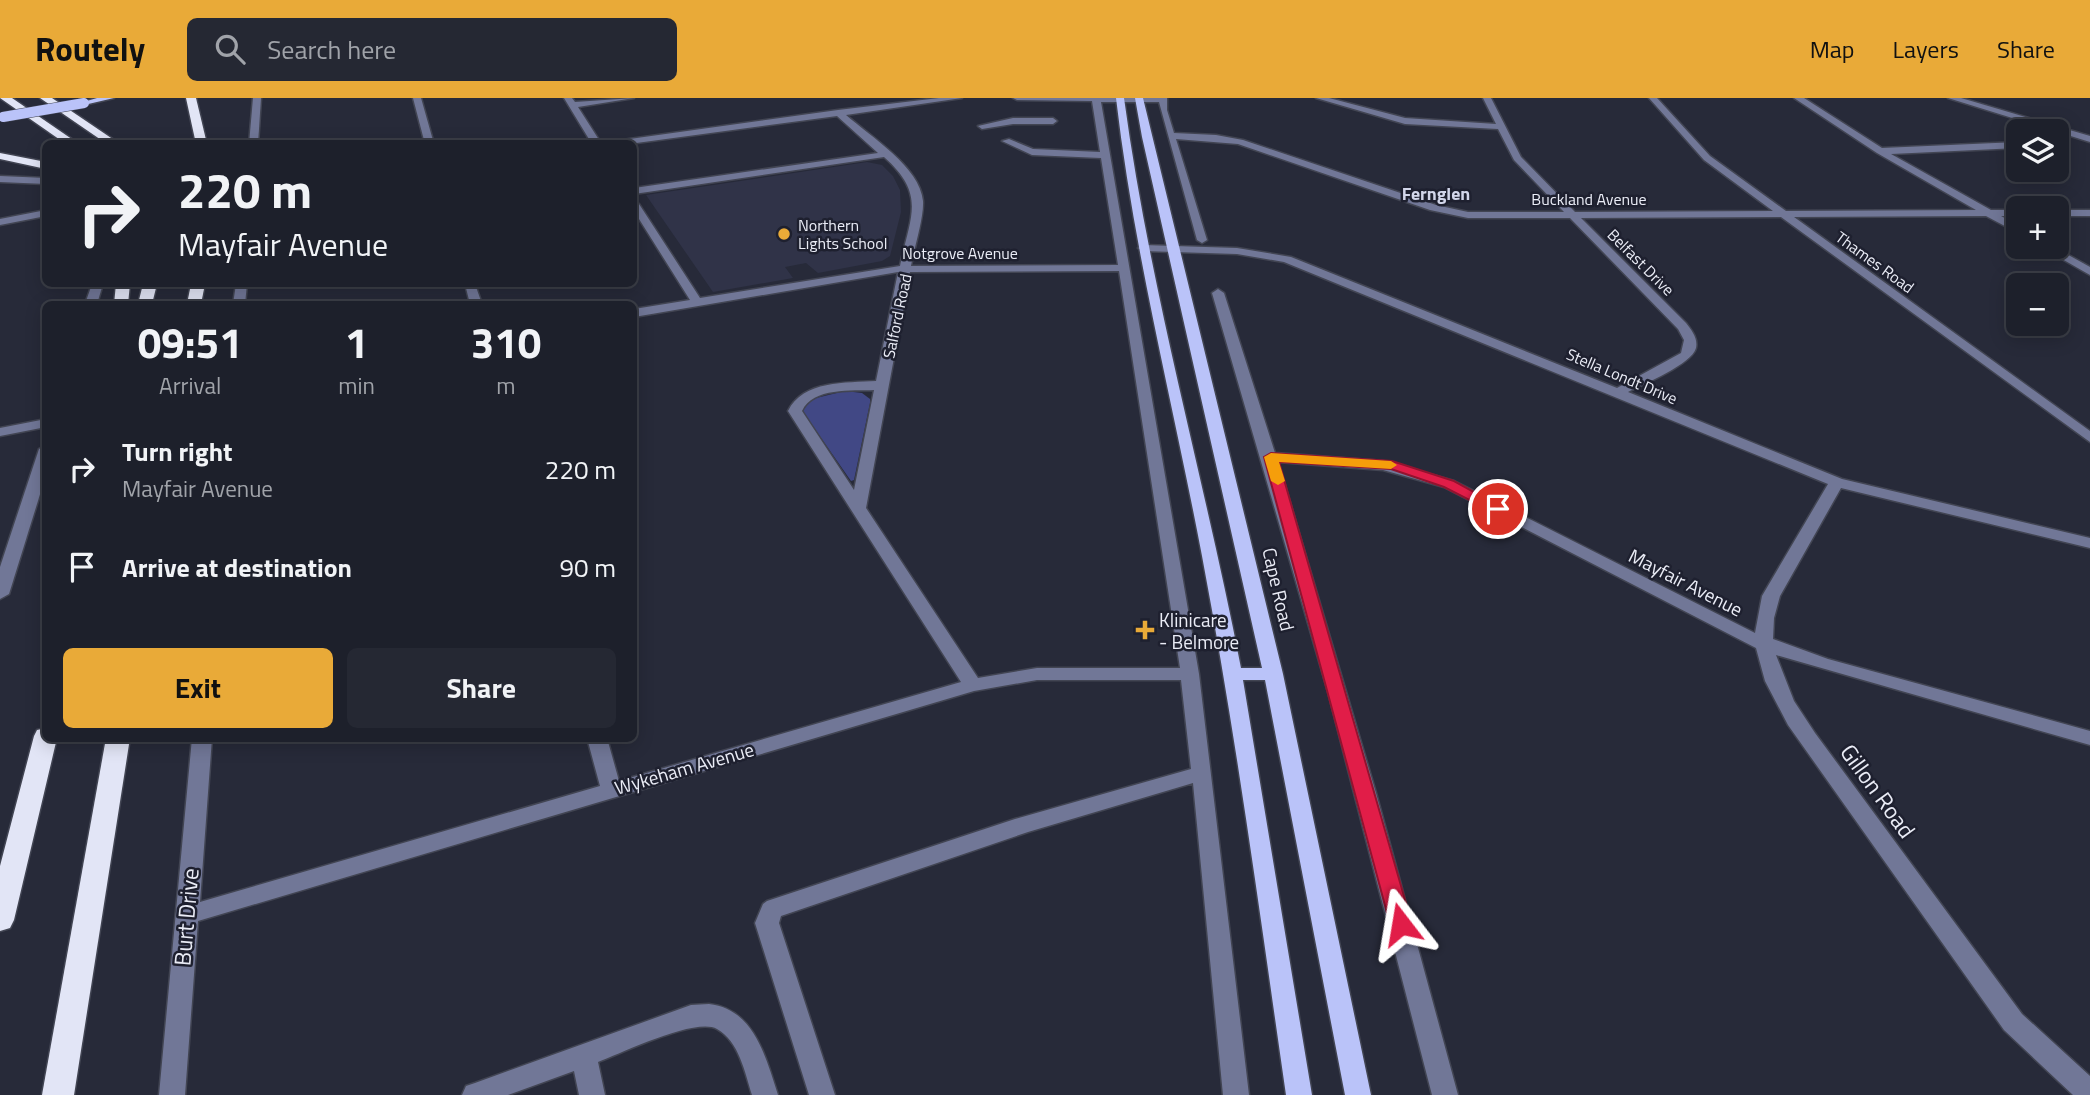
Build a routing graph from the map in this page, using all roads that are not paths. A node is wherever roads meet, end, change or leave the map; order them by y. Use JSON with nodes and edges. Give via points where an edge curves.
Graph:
{"nodes":[{"id":1,"x":5,"y":98,"type":"edge"},
{"id":2,"x":45,"y":98,"type":"edge"},
{"id":3,"x":110,"y":98,"type":"edge"},
{"id":4,"x":191,"y":98,"type":"edge"},
{"id":5,"x":257,"y":98,"type":"edge"},
{"id":6,"x":417,"y":98,"type":"edge"},
{"id":7,"x":630,"y":98,"type":"edge"},
{"id":8,"x":943,"y":98,"type":"edge"},
{"id":9,"x":958,"y":98,"type":"edge"},
{"id":10,"x":1017,"y":98,"type":"edge"},
{"id":11,"x":1042,"y":98,"type":"edge"},
{"id":12,"x":1320,"y":98,"type":"edge"},
{"id":13,"x":1487,"y":98,"type":"edge"},
{"id":14,"x":1653,"y":98,"type":"edge"},
{"id":15,"x":1798,"y":98,"type":"edge"},
{"id":16,"x":1952,"y":98,"type":"edge"},
{"id":17,"x":1096,"y":99,"type":"edge"},
{"id":18,"x":1119,"y":99,"type":"edge"},
{"id":19,"x":1139,"y":99,"type":"edge"},
{"id":20,"x":1163,"y":99,"type":"edge"},
{"id":21,"x":570,"y":102,"type":"edge"},
{"id":22,"x":838,"y":113,"type":"junction"},
{"id":23,"x":1,"y":118,"type":"edge"},
{"id":24,"x":1034,"y":121,"type":"junction"},
{"id":25,"x":1053,"y":121,"type":"dead end"},
{"id":26,"x":982,"y":126,"type":"dead end"},
{"id":27,"x":1501,"y":127,"type":"junction"},
{"id":28,"x":2072,"y":134,"type":"junction"},
{"id":29,"x":2069,"y":135,"type":"edge"},
{"id":30,"x":1172,"y":136,"type":"junction"},
{"id":31,"x":2090,"y":139,"type":"edge"},
{"id":32,"x":68,"y":140,"type":"edge"},
{"id":33,"x":109,"y":140,"type":"edge"},
{"id":34,"x":201,"y":140,"type":"edge"},
{"id":35,"x":253,"y":140,"type":"edge"},
{"id":36,"x":429,"y":140,"type":"edge"},
{"id":37,"x":594,"y":140,"type":"edge"},
{"id":38,"x":635,"y":140,"type":"edge"},
{"id":39,"x":1006,"y":141,"type":"dead end"},
{"id":40,"x":2006,"y":147,"type":"edge"},
{"id":41,"x":1880,"y":151,"type":"junction"},
{"id":42,"x":888,"y":154,"type":"junction"},
{"id":43,"x":1105,"y":155,"type":"junction"},
{"id":44,"x":0,"y":156,"type":"edge"},
{"id":45,"x":42,"y":165,"type":"edge"},
{"id":46,"x":0,"y":179,"type":"edge"},
{"id":47,"x":42,"y":181,"type":"edge"},
{"id":48,"x":637,"y":191,"type":"edge"},
{"id":49,"x":637,"y":209,"type":"edge"},
{"id":50,"x":2069,"y":213,"type":"edge"},
{"id":51,"x":2090,"y":213,"type":"edge"},
{"id":52,"x":42,"y":214,"type":"edge"},
{"id":53,"x":1988,"y":214,"type":"junction"},
{"id":54,"x":2006,"y":214,"type":"edge"},
{"id":55,"x":1573,"y":215,"type":"junction"},
{"id":56,"x":1783,"y":215,"type":"junction"},
{"id":57,"x":0,"y":222,"type":"edge"},
{"id":58,"x":2006,"y":224,"type":"edge"},
{"id":59,"x":1202,"y":240,"type":"dead end"},
{"id":60,"x":1143,"y":248,"type":"junction"},
{"id":61,"x":1173,"y":249,"type":"junction"},
{"id":62,"x":2067,"y":259,"type":"edge"},
{"id":63,"x":907,"y":268,"type":"junction"},
{"id":64,"x":1123,"y":268,"type":"junction"},
{"id":65,"x":2090,"y":272,"type":"edge"},
{"id":66,"x":1218,"y":293,"type":"dead end"},
{"id":67,"x":697,"y":302,"type":"junction"},
{"id":68,"x":637,"y":312,"type":"edge"},
{"id":69,"x":883,"y":385,"type":"junction"},
{"id":70,"x":1617,"y":393,"type":"junction"},
{"id":71,"x":42,"y":425,"type":"edge"},
{"id":72,"x":0,"y":432,"type":"edge"},
{"id":73,"x":2090,"y":439,"type":"edge"},
{"id":74,"x":1271,"y":457,"type":"junction"},
{"id":75,"x":42,"y":462,"type":"edge"},
{"id":76,"x":1837,"y":482,"type":"junction"},
{"id":77,"x":858,"y":508,"type":"junction"},
{"id":78,"x":2090,"y":543,"type":"edge"},
{"id":79,"x":0,"y":594,"type":"edge"},
{"id":80,"x":1763,"y":644,"type":"junction"},
{"id":81,"x":1190,"y":674,"type":"junction"},
{"id":82,"x":1233,"y":674,"type":"junction"},
{"id":83,"x":1274,"y":674,"type":"junction"},
{"id":84,"x":973,"y":684,"type":"junction"},
{"id":85,"x":2090,"y":738,"type":"edge"},
{"id":86,"x":44,"y":742,"type":"edge"},
{"id":87,"x":117,"y":742,"type":"edge"},
{"id":88,"x":202,"y":742,"type":"edge"},
{"id":89,"x":598,"y":742,"type":"edge"},
{"id":90,"x":1202,"y":773,"type":"junction"},
{"id":91,"x":611,"y":789,"type":"junction"},
{"id":92,"x":186,"y":915,"type":"junction"},
{"id":93,"x":0,"y":920,"type":"edge"},
{"id":94,"x":584,"y":1055,"type":"junction"},
{"id":95,"x":2090,"y":1093,"type":"edge"},
{"id":96,"x":58,"y":1095,"type":"edge"},
{"id":97,"x":172,"y":1095,"type":"edge"},
{"id":98,"x":475,"y":1095,"type":"edge"},
{"id":99,"x":592,"y":1095,"type":"edge"},
{"id":100,"x":765,"y":1095,"type":"edge"},
{"id":101,"x":822,"y":1095,"type":"edge"},
{"id":102,"x":1236,"y":1095,"type":"edge"},
{"id":103,"x":1299,"y":1095,"type":"edge"},
{"id":104,"x":1358,"y":1095,"type":"edge"},
{"id":105,"x":1445,"y":1095,"type":"edge"}],
"edges":[{"from":1,"to":32,"type":"highway"},
{"from":2,"to":33,"type":"highway"},
{"from":3,"to":23,"type":"main road","bridge":true},
{"from":4,"to":34,"type":"highway"},
{"from":5,"to":35,"type":"street"},
{"from":6,"to":36,"type":"street"},
{"from":7,"to":21,"type":"street"},
{"from":8,"to":9,"type":"street"},
{"from":8,"to":22,"type":"street"},
{"from":10,"to":11,"type":"street"},
{"from":11,"to":17,"type":"street"},
{"from":11,"to":24,"type":"street"},
{"from":12,"to":27,"type":"street","via":[[1405,121]]},
{"from":13,"to":27,"type":"street","name":"Belfast Drive"},
{"from":14,"to":56,"type":"street","name":"Thames Road","via":[[1700,153]]},
{"from":15,"to":41,"type":"street"},
{"from":16,"to":28,"type":"street"},
{"from":17,"to":18,"type":"street"},
{"from":17,"to":43,"type":"street"},
{"from":18,"to":19,"type":"street"},
{"from":18,"to":60,"type":"main road"},
{"from":19,"to":20,"type":"street"},
{"from":19,"to":61,"type":"main road","name":"Cape Road"},
{"from":20,"to":30,"type":"street"},
{"from":21,"to":37,"type":"street"},
{"from":22,"to":38,"type":"street"},
{"from":22,"to":42,"type":"street","name":"Salford Road"},
{"from":24,"to":25,"type":"street"},
{"from":24,"to":26,"type":"street"},
{"from":27,"to":55,"type":"street","name":"Belfast Drive","via":[[1517,158]]},
{"from":28,"to":29,"type":"street"},
{"from":28,"to":31,"type":"street"},
{"from":30,"to":55,"type":"street","name":"Buckland Avenue","via":[[1240,142],[1445,211]]},
{"from":30,"to":59,"type":"street"},
{"from":39,"to":43,"type":"street","via":[[1032,152]]},
{"from":40,"to":41,"type":"street"},
{"from":41,"to":53,"type":"street"},
{"from":42,"to":48,"type":"street"},
{"from":42,"to":63,"type":"street","name":"Salford Road","via":[[912,181],[918,202]]},
{"from":43,"to":64,"type":"street"},
{"from":44,"to":45,"type":"highway"},
{"from":46,"to":47,"type":"street"},
{"from":49,"to":67,"type":"street"},
{"from":50,"to":51,"type":"street"},
{"from":52,"to":57,"type":"street"},
{"from":53,"to":54,"type":"street","name":"Buckland Avenue"},
{"from":53,"to":56,"type":"street","name":"Buckland Avenue"},
{"from":53,"to":58,"type":"street"},
{"from":55,"to":56,"type":"street","name":"Buckland Avenue"},
{"from":55,"to":70,"type":"street","name":"Belfast Drive","via":[[1690,339],[1686,355]]},
{"from":56,"to":73,"type":"street","name":"Thames Road"},
{"from":60,"to":61,"type":"street","name":"Stella Londt Drive"},
{"from":60,"to":82,"type":"main road"},
{"from":61,"to":70,"type":"street","name":"Stella Londt Drive","via":[[1255,253],[1299,262]]},
{"from":61,"to":83,"type":"main road","name":"Cape Road"},
{"from":62,"to":65,"type":"street"},
{"from":63,"to":64,"type":"street","name":"Notgrove Avenue"},
{"from":63,"to":67,"type":"street","name":"Notgrove Avenue"},
{"from":63,"to":69,"type":"street","name":"Salford Road"},
{"from":64,"to":81,"type":"street"},
{"from":66,"to":74,"type":"street","name":"Cape Road"},
{"from":67,"to":68,"type":"street","name":"Notgrove Avenue"},
{"from":69,"to":77,"type":"street","name":"Salford Road"},
{"from":69,"to":77,"type":"street","name":"Salford Road","via":[[814,393],[796,406],[797,416]]},
{"from":70,"to":76,"type":"street","name":"Stella Londt Drive"},
{"from":71,"to":72,"type":"street"},
{"from":74,"to":80,"type":"street","name":"Mayfair Avenue","via":[[1373,462],[1432,477]]},
{"from":74,"to":105,"type":"street","name":"Cape Road","via":[[1389,875]]},
{"from":75,"to":79,"type":"street"},
{"from":76,"to":78,"type":"street","name":"Stella Londt Drive"},
{"from":76,"to":80,"type":"street","name":"Gillon Road","via":[[1771,596]]},
{"from":77,"to":84,"type":"street","name":"Salford Road"},
{"from":80,"to":85,"type":"street","name":"Mayfair Avenue"},
{"from":80,"to":95,"type":"street","name":"Gillon Road","via":[[1776,687],[1796,723],[1981,978],[2013,1021]]},
{"from":81,"to":84,"type":"street","name":"Wykeham Avenue","via":[[1038,674]]},
{"from":81,"to":90,"type":"street"},
{"from":82,"to":83,"type":"main road"},
{"from":82,"to":103,"type":"main road"},
{"from":83,"to":104,"type":"main road","name":"Cape Road"},
{"from":84,"to":91,"type":"street","name":"Wykeham Avenue"},
{"from":86,"to":93,"type":"highway"},
{"from":87,"to":96,"type":"highway"},
{"from":88,"to":92,"type":"street","name":"Burt Drive"},
{"from":89,"to":91,"type":"street"},
{"from":90,"to":101,"type":"street","via":[[1023,825],[771,911],[768,923]]},
{"from":90,"to":102,"type":"street"},
{"from":91,"to":92,"type":"street","name":"Wykeham Avenue"},
{"from":92,"to":97,"type":"street","name":"Burt Drive"},
{"from":94,"to":98,"type":"street"},
{"from":94,"to":99,"type":"street"},
{"from":94,"to":100,"type":"street","via":[[691,1016],[717,1016],[735,1026]]}]}
